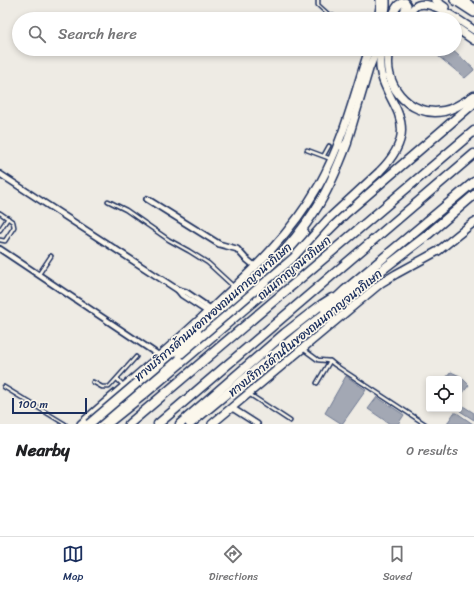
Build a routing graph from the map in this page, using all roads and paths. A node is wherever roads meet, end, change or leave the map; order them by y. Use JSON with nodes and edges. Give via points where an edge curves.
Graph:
{"nodes":[{"id":1,"x":318,"y":0,"type":"edge"},
{"id":2,"x":380,"y":0,"type":"edge"},
{"id":3,"x":386,"y":0,"type":"edge"},
{"id":4,"x":401,"y":0,"type":"edge"},
{"id":5,"x":412,"y":0,"type":"edge"},
{"id":6,"x":435,"y":0,"type":"edge"},
{"id":7,"x":454,"y":0,"type":"edge"},
{"id":8,"x":462,"y":0,"type":"edge"},
{"id":9,"x":396,"y":8,"type":"junction"},
{"id":10,"x":474,"y":8,"type":"edge"},
{"id":11,"x":327,"y":12,"type":"edge"},
{"id":12,"x":380,"y":12,"type":"edge"},
{"id":13,"x":385,"y":12,"type":"edge"},
{"id":14,"x":394,"y":12,"type":"edge"},
{"id":15,"x":405,"y":12,"type":"edge"},
{"id":16,"x":406,"y":12,"type":"edge"},
{"id":17,"x":408,"y":12,"type":"edge"},
{"id":18,"x":446,"y":12,"type":"edge"},
{"id":19,"x":454,"y":12,"type":"edge"},
{"id":20,"x":474,"y":13,"type":"edge"},
{"id":21,"x":462,"y":17,"type":"edge"},
{"id":22,"x":462,"y":22,"type":"edge"},
{"id":23,"x":474,"y":25,"type":"edge"},
{"id":24,"x":462,"y":27,"type":"edge"},
{"id":25,"x":474,"y":30,"type":"edge"},
{"id":26,"x":462,"y":32,"type":"edge"},
{"id":27,"x":474,"y":33,"type":"edge"},
{"id":28,"x":474,"y":40,"type":"edge"},
{"id":29,"x":367,"y":56,"type":"edge"},
{"id":30,"x":374,"y":56,"type":"edge"},
{"id":31,"x":381,"y":56,"type":"edge"},
{"id":32,"x":389,"y":56,"type":"edge"},
{"id":33,"x":474,"y":96,"type":"edge"},
{"id":34,"x":474,"y":103,"type":"edge"},
{"id":35,"x":474,"y":131,"type":"edge"},
{"id":36,"x":347,"y":143,"type":"junction"},
{"id":37,"x":329,"y":146,"type":"dead end"},
{"id":38,"x":307,"y":150,"type":"dead end"},
{"id":39,"x":474,"y":154,"type":"edge"},
{"id":40,"x":324,"y":155,"type":"junction"},
{"id":41,"x":332,"y":159,"type":"junction"},
{"id":42,"x":0,"y":174,"type":"edge"},
{"id":43,"x":474,"y":182,"type":"edge"},
{"id":44,"x":474,"y":195,"type":"edge"},
{"id":45,"x":147,"y":199,"type":"dead end"},
{"id":46,"x":108,"y":201,"type":"dead end"},
{"id":47,"x":314,"y":212,"type":"junction"},
{"id":48,"x":0,"y":213,"type":"edge"},
{"id":49,"x":8,"y":218,"type":"junction"},
{"id":50,"x":474,"y":222,"type":"edge"},
{"id":51,"x":0,"y":230,"type":"edge"},
{"id":52,"x":0,"y":240,"type":"edge"},
{"id":53,"x":0,"y":249,"type":"edge"},
{"id":54,"x":51,"y":256,"type":"dead end"},
{"id":55,"x":256,"y":267,"type":"junction"},
{"id":56,"x":39,"y":274,"type":"junction"},
{"id":57,"x":235,"y":287,"type":"junction"},
{"id":58,"x":345,"y":290,"type":"junction"},
{"id":59,"x":250,"y":305,"type":"junction"},
{"id":60,"x":209,"y":311,"type":"junction"},
{"id":61,"x":301,"y":332,"type":"junction"},
{"id":62,"x":302,"y":348,"type":"junction"},
{"id":63,"x":160,"y":356,"type":"junction"},
{"id":64,"x":136,"y":357,"type":"dead end"},
{"id":65,"x":330,"y":361,"type":"junction"},
{"id":66,"x":117,"y":379,"type":"junction"},
{"id":67,"x":93,"y":382,"type":"dead end"},
{"id":68,"x":317,"y":383,"type":"dead end"},
{"id":69,"x":125,"y":386,"type":"junction"},
{"id":70,"x":4,"y":387,"type":"dead end"},
{"id":71,"x":117,"y":393,"type":"junction"},
{"id":72,"x":249,"y":394,"type":"junction"},
{"id":73,"x":104,"y":404,"type":"junction"},
{"id":74,"x":232,"y":408,"type":"junction"},
{"id":75,"x":290,"y":421,"type":"dead end"},
{"id":76,"x":102,"y":423,"type":"edge"},
{"id":77,"x":65,"y":424,"type":"edge"},
{"id":78,"x":81,"y":424,"type":"edge"},
{"id":79,"x":89,"y":424,"type":"edge"},
{"id":80,"x":129,"y":424,"type":"edge"},
{"id":81,"x":158,"y":424,"type":"edge"},
{"id":82,"x":180,"y":424,"type":"edge"},
{"id":83,"x":190,"y":424,"type":"edge"},
{"id":84,"x":212,"y":424,"type":"edge"},
{"id":85,"x":257,"y":424,"type":"edge"},
{"id":86,"x":425,"y":424,"type":"edge"}],
"edges":[{"from":1,"to":11,"type":"lane","via":[[318,5]]},
{"from":2,"to":12,"type":"main road"},
{"from":3,"to":13,"type":"main road"},
{"from":4,"to":9,"type":"main road"},
{"from":5,"to":16,"type":"main road"},
{"from":6,"to":19,"type":"main road"},
{"from":7,"to":20,"type":"main road"},
{"from":8,"to":10,"type":"highway"},
{"from":9,"to":14,"type":"main road"},
{"from":9,"to":15,"type":"main road","via":[[402,2],[406,3]]},
{"from":17,"to":18,"type":"main road","via":[[424,3]]},
{"from":21,"to":23,"type":"main road"},
{"from":22,"to":25,"type":"main road"},
{"from":24,"to":27,"type":"highway"},
{"from":26,"to":28,"type":"highway"},
{"from":29,"to":41,"type":"main road","name":"ทางบริการด้านนอกของถนนกาญจนาภิเษก"},
{"from":30,"to":36,"type":"main road"},
{"from":31,"to":76,"type":"main road","name":"ทางบริการด้านนอกของถนนกาญจนาภิเษก","bridge":true,"via":[[382,77],[398,112],[401,126],[400,141],[389,162],[323,224],[293,258]]},
{"from":32,"to":33,"type":"highway","via":[[389,73],[393,86],[409,104],[419,109],[444,111]]},
{"from":34,"to":59,"type":"highway","via":[[346,214]]},
{"from":35,"to":80,"type":"highway","name":"ถนนกาญจนาภิเษก"},
{"from":36,"to":41,"type":"main road"},
{"from":36,"to":47,"type":"highway","via":[[332,180]]},
{"from":37,"to":40,"type":"lane"},
{"from":38,"to":40,"type":"lane"},
{"from":39,"to":81,"type":"highway"},
{"from":40,"to":41,"type":"lane"},
{"from":41,"to":55,"type":"main road","name":"ทางบริการด้านนอกของถนนกาญจนาภิเษก","via":[[293,225]]},
{"from":42,"to":60,"type":"street"},
{"from":43,"to":58,"type":"highway"},
{"from":44,"to":61,"type":"highway"},
{"from":45,"to":55,"type":"street","via":[[219,244],[237,249]]},
{"from":46,"to":57,"type":"lane","via":[[208,263]]},
{"from":47,"to":59,"type":"highway","via":[[290,257]]},
{"from":47,"to":79,"type":"highway","bridge":true,"via":[[287,248],[250,287]]},
{"from":48,"to":49,"type":"lane"},
{"from":49,"to":51,"type":"lane"},
{"from":49,"to":52,"type":"lane","via":[[14,222],[14,227],[5,241]]},
{"from":50,"to":62,"type":"main road","name":"ทางบริการด้านในของถนนกาญจนาภิเษก","via":[[438,252],[386,280]]},
{"from":53,"to":56,"type":"street"},
{"from":54,"to":56,"type":"lane"},
{"from":55,"to":57,"type":"main road","name":"ทางบริการด้านนอกของถนนกาญจนาภิเษก"},
{"from":56,"to":63,"type":"street"},
{"from":57,"to":60,"type":"main road","name":"ทางบริการด้านนอกของถนนกาญจนาภิเษก"},
{"from":58,"to":61,"type":"highway"},
{"from":58,"to":82,"type":"highway","via":[[308,314]]},
{"from":59,"to":76,"type":"highway","via":[[142,396]]},
{"from":60,"to":63,"type":"main road","name":"ทางบริการด้านนอกของถนนกาญจนาภิเษก"},
{"from":61,"to":83,"type":"highway"},
{"from":62,"to":65,"type":"lane","via":[[318,360]]},
{"from":62,"to":72,"type":"main road","name":"ทางบริการด้านในของถนนกาญจนาภิเษก"},
{"from":63,"to":69,"type":"main road","name":"ทางบริการด้านนอกของถนนกาญจนาภิเษก"},
{"from":64,"to":66,"type":"lane"},
{"from":65,"to":68,"type":"lane"},
{"from":65,"to":86,"type":"lane"},
{"from":66,"to":67,"type":"lane","via":[[109,387]]},
{"from":66,"to":69,"type":"lane"},
{"from":69,"to":71,"type":"main road","name":"ทางบริการด้านนอกของถนนกาญจนาภิเษก"},
{"from":70,"to":77,"type":"lane"},
{"from":71,"to":73,"type":"main road","name":"ทางบริการด้านนอกของถนนกาญจนาภิเษก"},
{"from":71,"to":76,"type":"main road"},
{"from":72,"to":74,"type":"main road","name":"ทางบริการด้านในของถนนกาญจนาภิเษก"},
{"from":72,"to":75,"type":"lane"},
{"from":73,"to":76,"type":"main road","via":[[95,415]]},
{"from":73,"to":78,"type":"main road","name":"ทางบริการด้านนอกของถนนกาญจนาภิเษก"},
{"from":74,"to":84,"type":"main road","name":"ทางบริการด้านในของถนนกาญจนาภิเษก"},
{"from":74,"to":85,"type":"street"}]}
